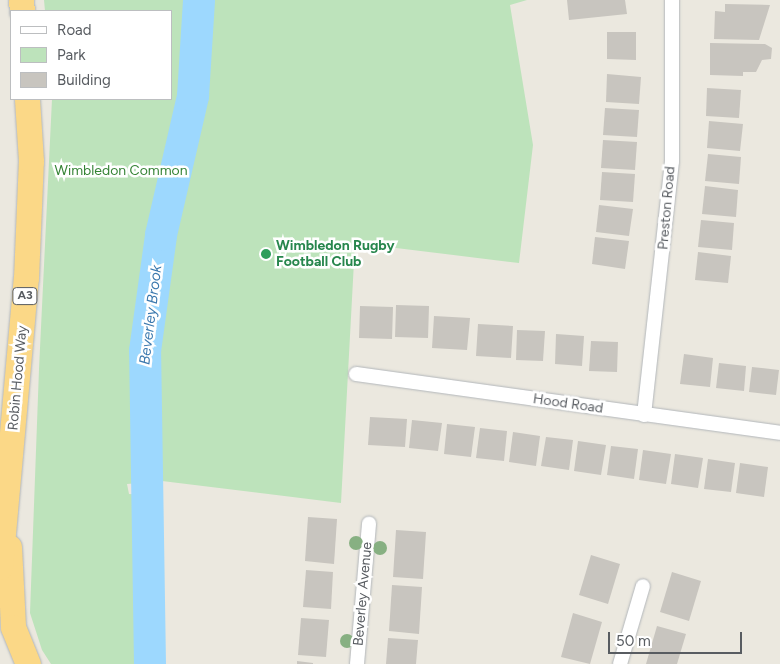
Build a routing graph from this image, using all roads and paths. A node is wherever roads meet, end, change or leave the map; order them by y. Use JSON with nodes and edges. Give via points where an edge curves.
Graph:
{"nodes":[{"id":1,"x":672,"y":0,"type":"edge"},
{"id":2,"x":27,"y":100,"type":"edge"},
{"id":3,"x":356,"y":374,"type":"dead end"},
{"id":4,"x":644,"y":415,"type":"junction"},
{"id":5,"x":780,"y":433,"type":"edge"},
{"id":6,"x":8,"y":492,"type":"junction"},
{"id":7,"x":369,"y":524,"type":"dead end"},
{"id":8,"x":0,"y":567,"type":"edge"},
{"id":9,"x":643,"y":586,"type":"dead end"},
{"id":10,"x":28,"y":664,"type":"edge"},
{"id":11,"x":358,"y":664,"type":"edge"},
{"id":12,"x":620,"y":664,"type":"edge"}],
"edges":[{"from":1,"to":4,"type":"street","name":"Preston Road","via":[[672,161]]},
{"from":2,"to":6,"type":"highway","name":"Robin Hood Way","number":"A3","via":[[30,161],[26,278]]},
{"from":3,"to":4,"type":"street","name":"Hood Road"},
{"from":4,"to":5,"type":"street","name":"Hood Road"},
{"from":6,"to":8,"type":"highway","name":"Robin Hood Way","number":"A3"},
{"from":6,"to":10,"type":"highway","via":[[13,627]]},
{"from":7,"to":11,"type":"street","name":"Beverley Avenue"},
{"from":9,"to":12,"type":"street"}]}
